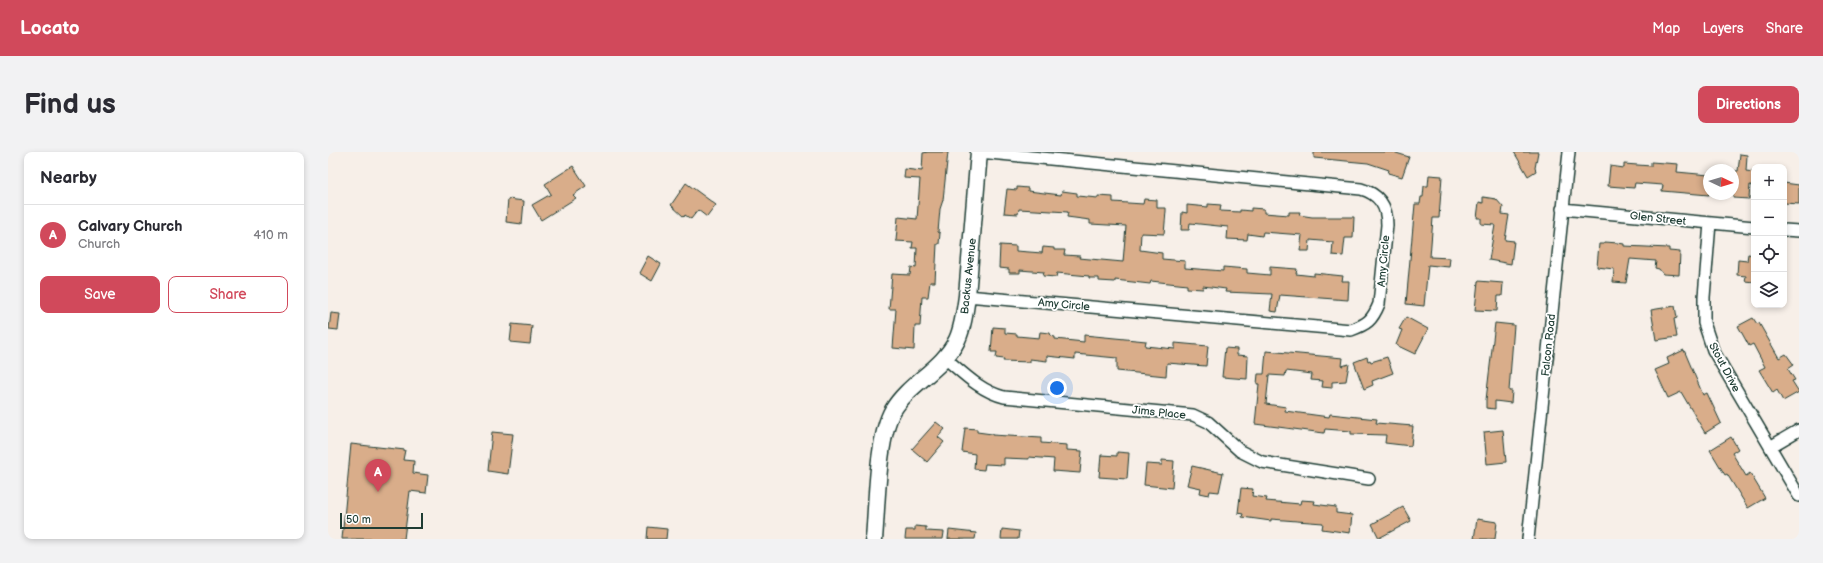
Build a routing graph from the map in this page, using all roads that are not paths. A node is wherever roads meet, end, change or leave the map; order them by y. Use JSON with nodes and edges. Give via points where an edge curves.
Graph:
{"nodes":[{"id":1,"x":979,"y":152,"type":"edge"},
{"id":2,"x":1569,"y":152,"type":"edge"},
{"id":3,"x":1562,"y":209,"type":"junction"},
{"id":4,"x":1710,"y":223,"type":"junction"},
{"id":5,"x":1751,"y":227,"type":"edge"},
{"id":6,"x":1787,"y":230,"type":"edge"},
{"id":7,"x":1799,"y":231,"type":"edge"},
{"id":8,"x":967,"y":296,"type":"junction"},
{"id":9,"x":945,"y":358,"type":"junction"},
{"id":10,"x":1799,"y":430,"type":"edge"},
{"id":11,"x":1770,"y":447,"type":"junction"},
{"id":12,"x":1369,"y":479,"type":"dead end"},
{"id":13,"x":1799,"y":496,"type":"edge"},
{"id":14,"x":874,"y":539,"type":"edge"},
{"id":15,"x":1528,"y":539,"type":"edge"}],
"edges":[{"from":1,"to":8,"type":"street","name":"Backus Avenue"},
{"from":1,"to":8,"type":"street","name":"Amy Circle","via":[[1361,189],[1371,191],[1378,197],[1387,214],[1387,225],[1379,304],[1375,315],[1366,325],[1351,330]]},
{"from":2,"to":3,"type":"street","name":"Falcon Road"},
{"from":3,"to":4,"type":"street","name":"Glen Street"},
{"from":3,"to":15,"type":"street","name":"Falcon Road"},
{"from":4,"to":5,"type":"street","name":"Glen Street"},
{"from":4,"to":11,"type":"street","name":"Stout Drive","via":[[1704,322],[1714,350]]},
{"from":6,"to":7,"type":"street"},
{"from":8,"to":9,"type":"street","name":"Backus Avenue","via":[[964,319],[957,341]]},
{"from":9,"to":12,"type":"street","name":"Jims Place","via":[[971,381],[1004,398],[1193,416],[1208,422],[1240,451],[1262,462]]},
{"from":9,"to":14,"type":"street","name":"Backus Avenue","via":[[906,393],[893,410],[887,424],[881,456]]},
{"from":10,"to":11,"type":"street"},
{"from":11,"to":13,"type":"street","name":"Stout Drive"}]}
